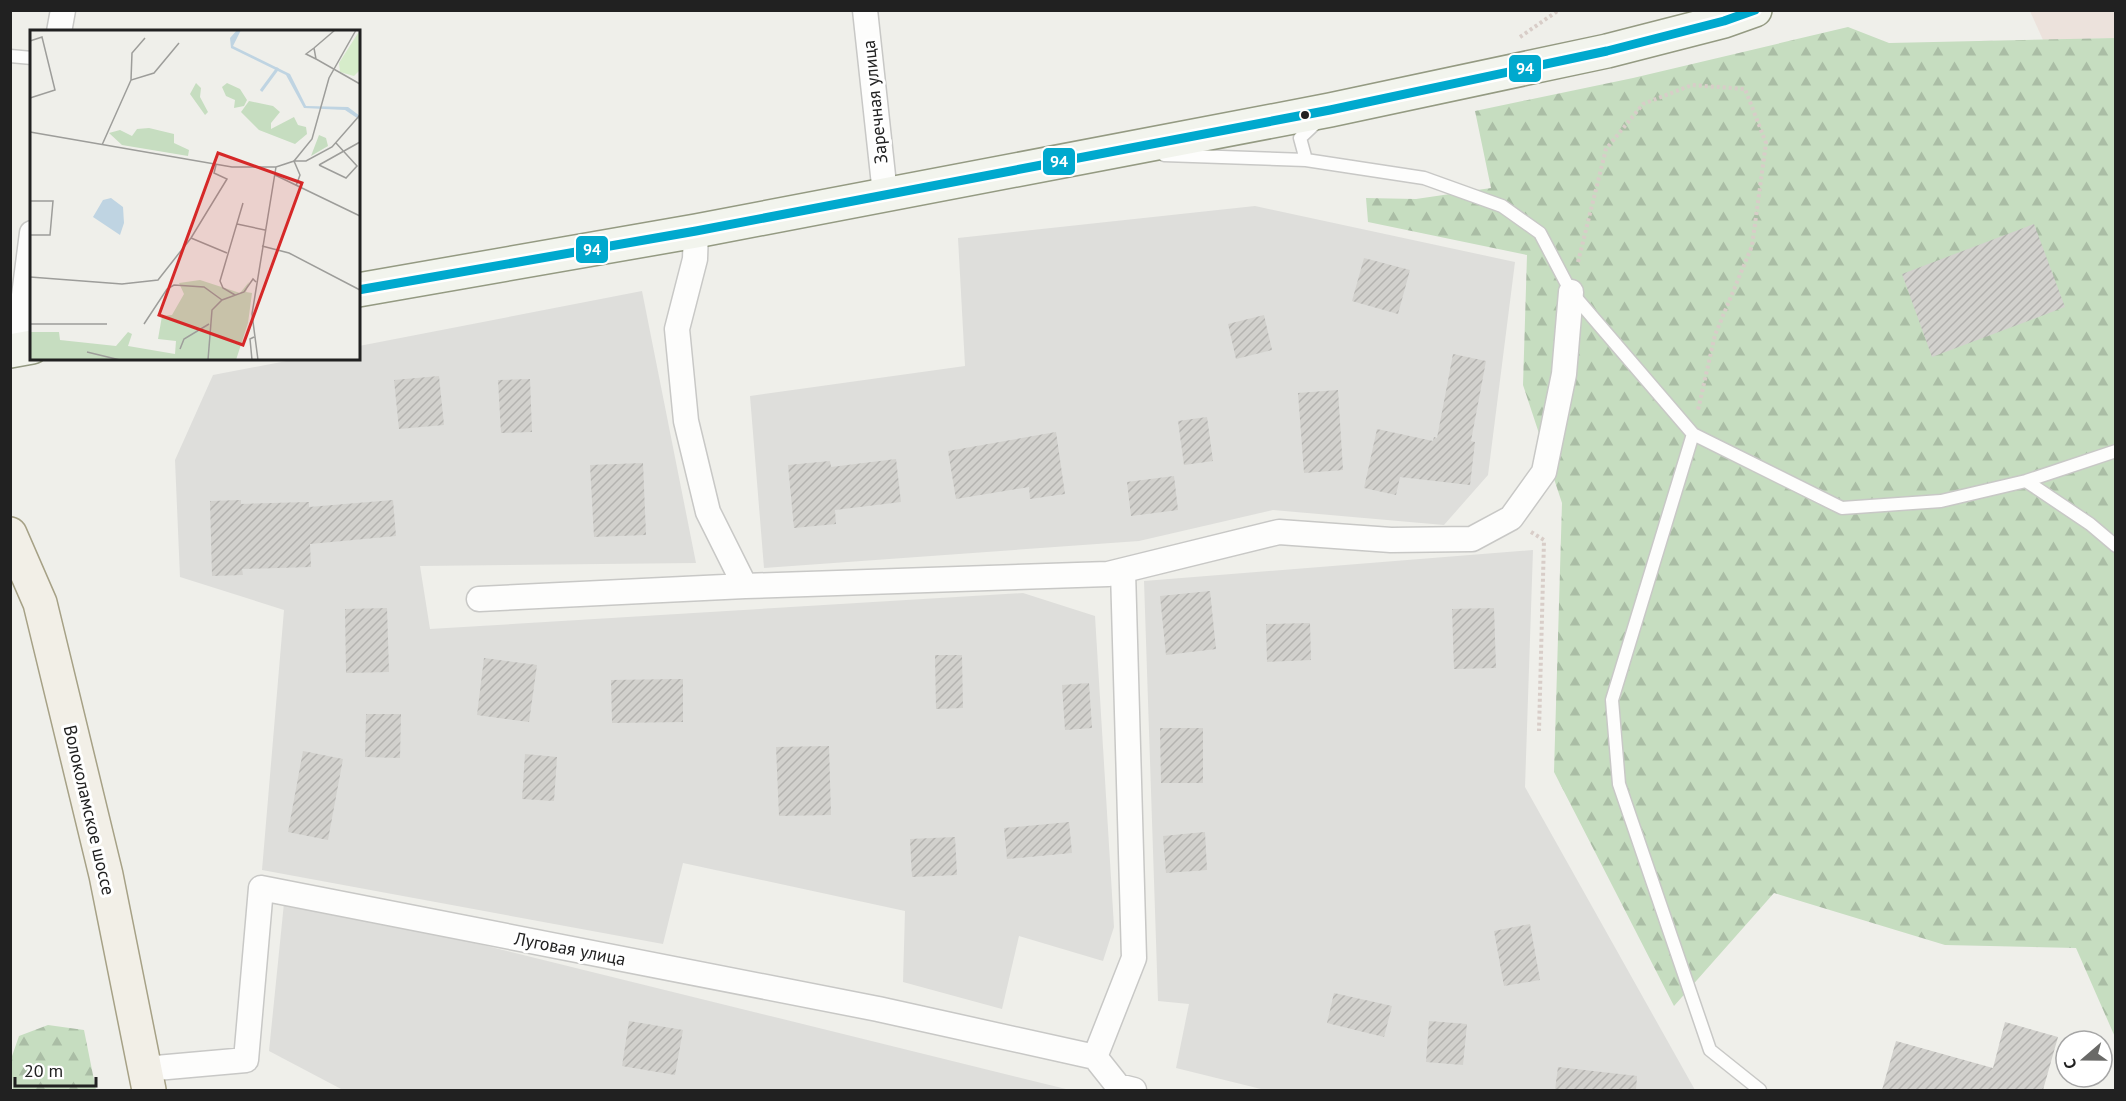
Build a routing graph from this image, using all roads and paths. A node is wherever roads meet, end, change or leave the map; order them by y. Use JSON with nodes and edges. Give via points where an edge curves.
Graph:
{"nodes":[{"id":1,"x":63,"y":10,"type":"edge"},
{"id":2,"x":865,"y":10,"type":"edge"},
{"id":3,"x":1755,"y":10,"type":"edge"},
{"id":4,"x":59,"y":30,"type":"edge"},
{"id":5,"x":10,"y":56,"type":"edge"},
{"id":6,"x":30,"y":58,"type":"edge"},
{"id":7,"x":1330,"y":110,"type":"junction"},
{"id":8,"x":1102,"y":153,"type":"junction"},
{"id":9,"x":1306,"y":160,"type":"junction"},
{"id":10,"x":885,"y":194,"type":"junction"},
{"id":11,"x":696,"y":231,"type":"junction"},
{"id":12,"x":30,"y":252,"type":"edge"},
{"id":13,"x":360,"y":290,"type":"edge"},
{"id":14,"x":1571,"y":292,"type":"junction"},
{"id":15,"x":20,"y":349,"type":"edge"},
{"id":16,"x":1693,"y":434,"type":"junction"},
{"id":17,"x":2115,"y":450,"type":"edge"},
{"id":18,"x":2026,"y":481,"type":"junction"},
{"id":19,"x":1511,"y":518,"type":"junction"},
{"id":20,"x":10,"y":534,"type":"edge"},
{"id":21,"x":2115,"y":546,"type":"edge"},
{"id":22,"x":1123,"y":571,"type":"junction"},
{"id":23,"x":745,"y":586,"type":"junction"},
{"id":24,"x":479,"y":599,"type":"dead end"},
{"id":25,"x":1539,"y":731,"type":"dead end"},
{"id":26,"x":1095,"y":1057,"type":"junction"},
{"id":27,"x":147,"y":1080,"type":"edge"},
{"id":28,"x":1134,"y":1090,"type":"edge"},
{"id":29,"x":1760,"y":1090,"type":"edge"}],
"edges":[{"from":1,"to":4,"type":"street"},
{"from":2,"to":10,"type":"street","name":"Заречная улица"},
{"from":3,"to":7,"type":"main road","via":[[1607,51]]},
{"from":5,"to":6,"type":"lane"},
{"from":7,"to":8,"type":"main road"},
{"from":7,"to":9,"type":"lane","via":[[1300,138]]},
{"from":8,"to":9,"type":"lane"},
{"from":8,"to":10,"type":"main road"},
{"from":9,"to":14,"type":"lane","via":[[1424,178],[1502,206],[1540,233]]},
{"from":10,"to":11,"type":"main road"},
{"from":11,"to":13,"type":"main road"},
{"from":11,"to":23,"type":"street","via":[[695,259],[677,329],[686,421],[708,512]]},
{"from":12,"to":15,"type":"street"},
{"from":14,"to":16,"type":"lane"},
{"from":14,"to":16,"type":"path","via":[[1606,149],[1643,104],[1692,85],[1745,89],[1766,143],[1752,246],[1715,335]]},
{"from":14,"to":19,"type":"street","via":[[1564,374],[1544,472]]},
{"from":16,"to":18,"type":"lane","via":[[1842,508],[1941,501]]},
{"from":16,"to":29,"type":"lane","via":[[1612,700],[1619,784],[1710,1050]]},
{"from":17,"to":18,"type":"lane"},
{"from":18,"to":21,"type":"lane"},
{"from":19,"to":22,"type":"street","via":[[1472,539],[1391,540],[1279,532]]},
{"from":19,"to":25,"type":"path","via":[[1544,540]]},
{"from":20,"to":27,"type":"main road","name":"Волоколамское шоссе","via":[[40,603],[106,875]]},
{"from":22,"to":23,"type":"street"},
{"from":22,"to":26,"type":"street","via":[[1134,958]]},
{"from":23,"to":24,"type":"street"},
{"from":26,"to":27,"type":"street","name":"Луговая улица","via":[[878,1009],[261,888],[246,1060]]},
{"from":26,"to":28,"type":"street","via":[[1118,1086]]}]}
